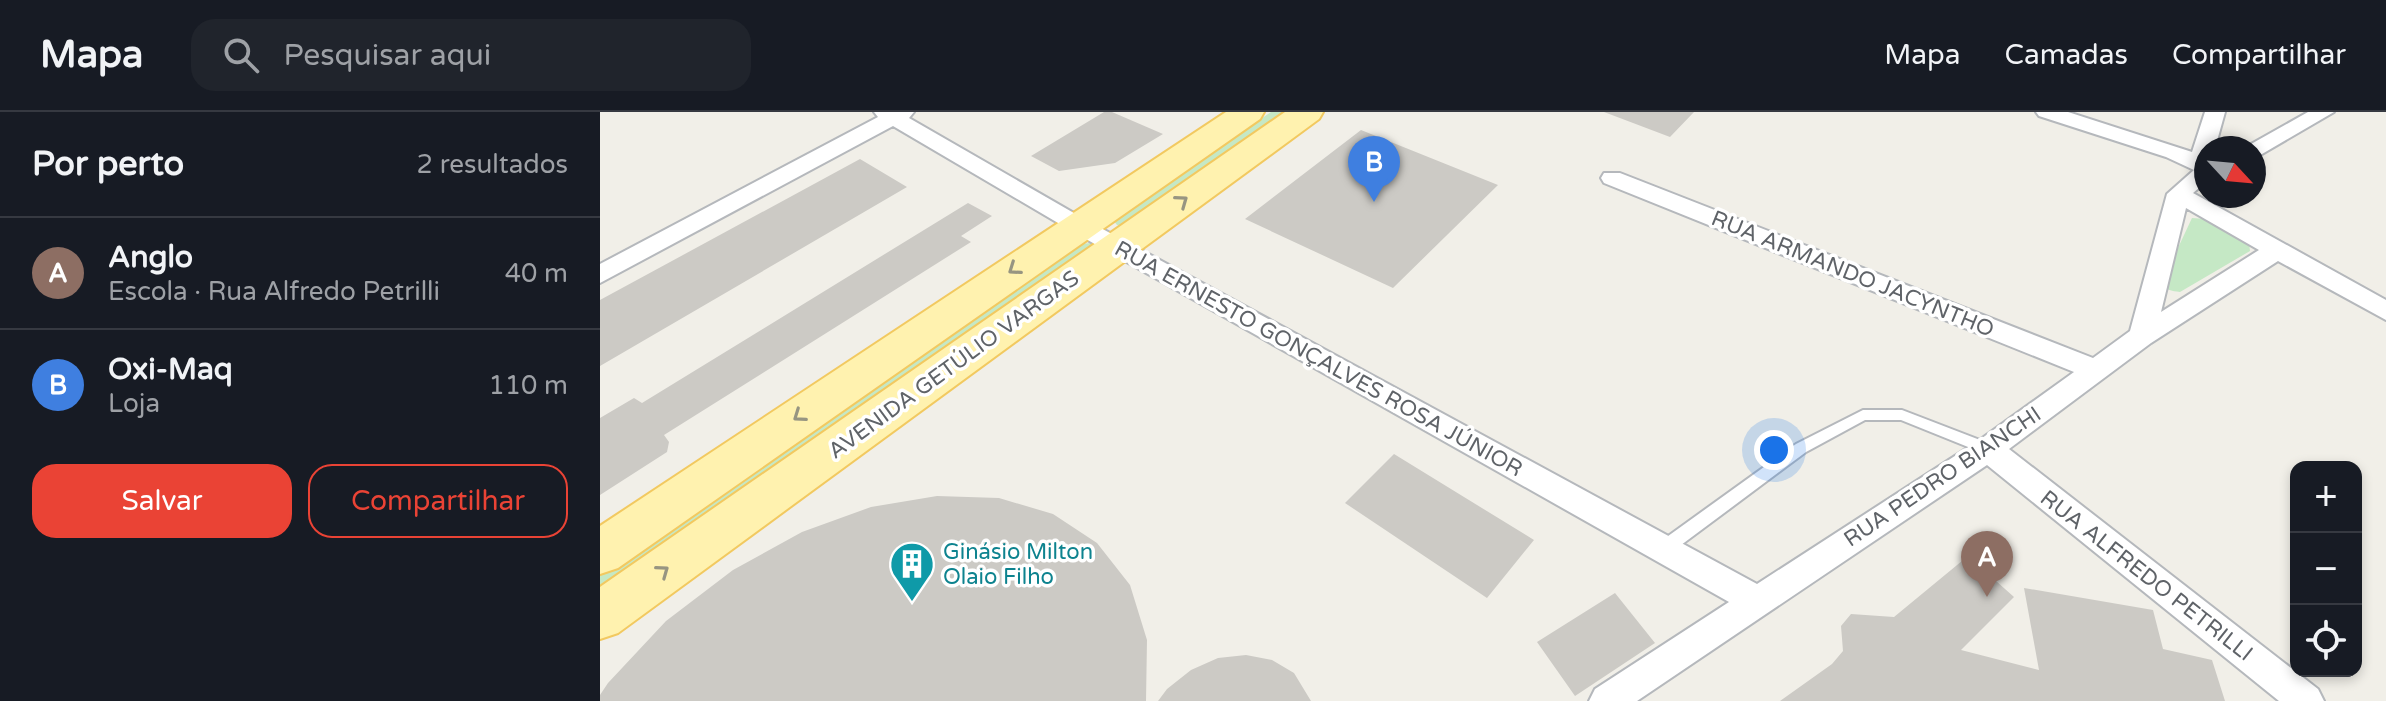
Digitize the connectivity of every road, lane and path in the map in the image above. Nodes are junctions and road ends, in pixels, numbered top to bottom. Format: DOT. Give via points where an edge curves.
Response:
graph roads {
  1 [pos="1248,112"];
  2 [pos="1307,112"];
  3 [pos="2046,112"];
  4 [pos="2215,112"];
  5 [pos="2324,112"];
  6 [pos="894,114"];
  7 [pos="2208,136"];
  8 [pos="2266,143"];
  9 [pos="2194,161"];
  10 [pos="1612,178"];
  11 [pos="2194,179"];
  12 [pos="2178,194"];
  13 [pos="1078,225"];
  14 [pos="1119,247"];
  15 [pos="2277,250"];
  16 [pos="600,275"];
  17 [pos="2386,311"];
  18 [pos="2142,336"];
  19 [pos="2094,369"];
  20 [pos="1988,449"];
  21 [pos="1663,549"];
  22 [pos="600,553"];
  23 [pos="1757,601"];
  24 [pos="600,616"];
  25 [pos="1607,701"];
  26 [pos="2306,701"];
  1 -- 13 [label="main road, AVENIDA GETÚLIO VARGAS"];
  14 -- 2 [label="main road, AVENIDA GETÚLIO VARGAS, one-way"];
  3 -- 9 [label="street"];
  4 -- 7 [label="street"];
  5 -- 8 [label="street"];
  6 -- 13 [label="street, RUA ERNESTO GONÇALVES ROSA JÚNIOR"];
  6 -- 16 [label="street"];
  10 -- 19 [label="street, RUA ARMANDO JACYNTHO"];
  11 -- 12 [label="street"];
  12 -- 15 [label="street"];
  12 -- 18 [label="street"];
  13 -- 14 [label="street, RUA ERNESTO GONÇALVES ROSA JÚNIOR"];
  13 -- 22 [label="main road, AVENIDA GETÚLIO VARGAS, one-way"];
  14 -- 21 [label="street, RUA ERNESTO GONÇALVES ROSA JÚNIOR"];
  24 -- 14 [label="main road, AVENIDA GETÚLIO VARGAS, one-way"];
  15 -- 17 [label="street"];
  15 -- 18 [label="street, RUA PEDRO BIANCHI"];
  18 -- 19 [label="street, RUA PEDRO BIANCHI"];
  19 -- 20 [label="street, RUA PEDRO BIANCHI"];
  20 -- 21 [label="lane" via="1902,415 1863,415 1801,448"];
  20 -- 23 [label="street, RUA PEDRO BIANCHI"];
  20 -- 26 [label="street, RUA ALFREDO PETRILLI"];
  21 -- 23 [label="street, RUA ERNESTO GONÇALVES ROSA JÚNIOR"];
  23 -- 25 [label="street, RUA PEDRO BIANCHI"];
}
